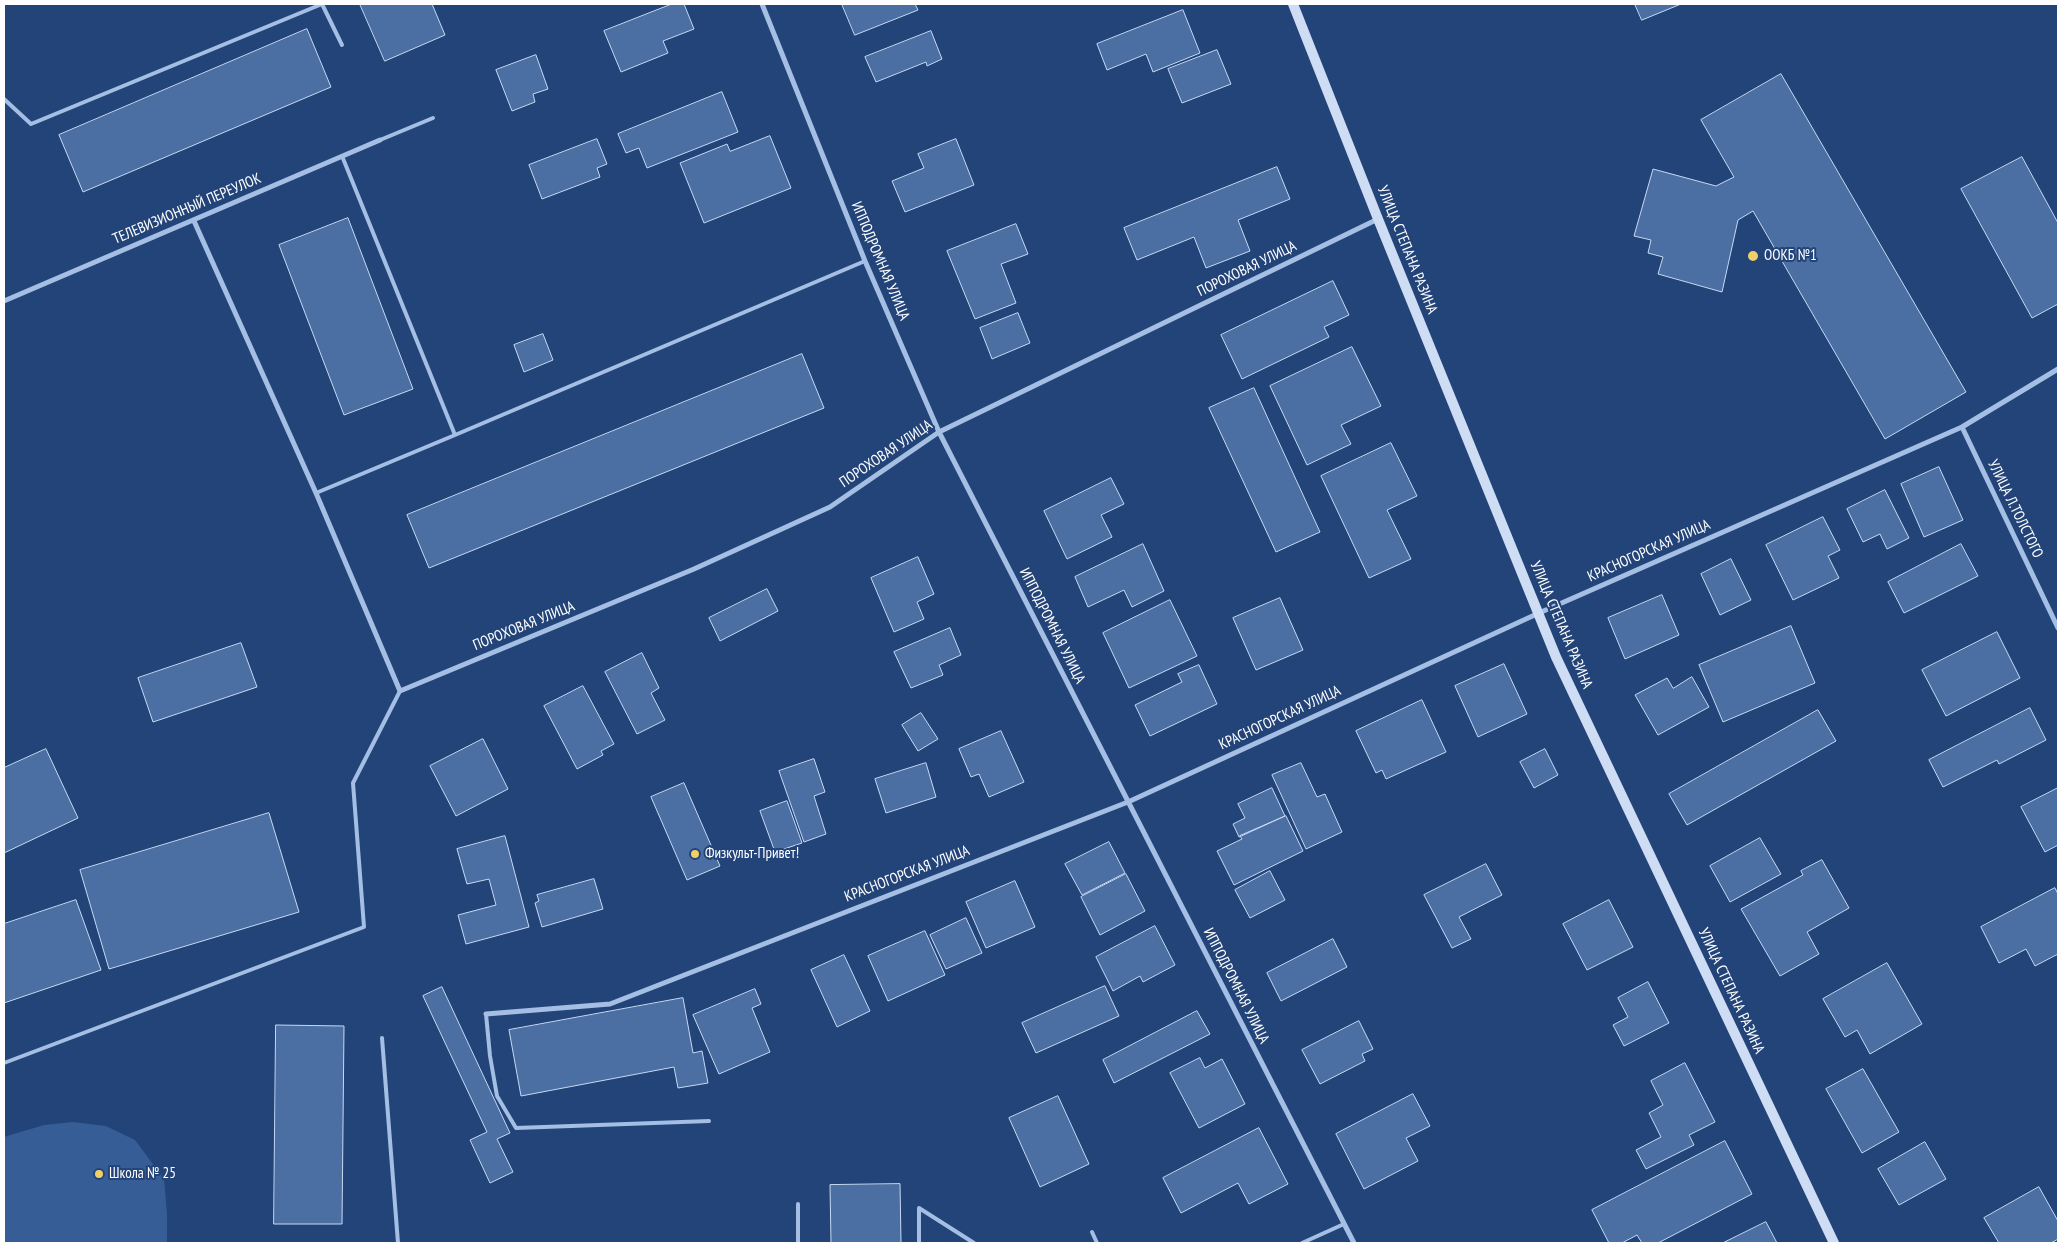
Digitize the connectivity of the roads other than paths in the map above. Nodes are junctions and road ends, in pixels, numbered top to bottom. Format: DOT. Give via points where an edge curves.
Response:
graph roads {
  1 [pos="322,4"];
  2 [pos="762,4"];
  3 [pos="1293,4"];
  4 [pos="342,45"];
  5 [pos="4,98"];
  6 [pos="433,118"];
  7 [pos="380,140"];
  8 [pos="342,156"];
  9 [pos="1378,219"];
  10 [pos="194,221"];
  11 [pos="865,261"];
  12 [pos="4,301"];
  13 [pos="2058,370"];
  14 [pos="1962,427"];
  15 [pos="939,432"];
  16 [pos="456,435"];
  17 [pos="316,492"];
  18 [pos="1539,613"];
  19 [pos="2058,628"];
  20 [pos="400,691"];
  21 [pos="1128,802"];
  22 [pos="486,1014"];
  23 [pos="382,1038"];
  24 [pos="4,1062"];
  25 [pos="709,1121"];
  26 [pos="798,1204"];
  27 [pos="1344,1224"];
  28 [pos="1092,1232"];
  29 [pos="398,1243"];
  30 [pos="798,1243"];
  31 [pos="919,1243"];
  32 [pos="974,1243"];
  33 [pos="1097,1243"];
  34 [pos="1302,1243"];
  35 [pos="1354,1243"];
  36 [pos="1834,1243"];
  1 -- 4 [label="lane"];
  1 -- 5 [label="lane" via="31,124"];
  2 -- 11 [label="street, ИППОДРОМНАЯ УЛИЦА"];
  3 -- 9 [label="main road, УЛИЦА СТЕПАНА РАЗИНА"];
  6 -- 7 [label="lane"];
  7 -- 8 [label="street, ТЕЛЕВИЗИОННЫЙ ПЕРЕУЛОК"];
  8 -- 10 [label="street, ТЕЛЕВИЗИОННЫЙ ПЕРЕУЛОК"];
  8 -- 16 [label="lane"];
  9 -- 15 [label="street, ПОРОХОВАЯ УЛИЦА"];
  9 -- 18 [label="main road, УЛИЦА СТЕПАНА РАЗИНА"];
  10 -- 12 [label="street, ТЕЛЕВИЗИОННЫЙ ПЕРЕУЛОК"];
  10 -- 17 [label="street"];
  11 -- 15 [label="street, ИППОДРОМНАЯ УЛИЦА"];
  11 -- 16 [label="lane"];
  13 -- 14 [label="street, КРАСНОГОРСКАЯ УЛИЦА"];
  14 -- 18 [label="street, КРАСНОГОРСКАЯ УЛИЦА"];
  14 -- 19 [label="street, УЛИЦА Л.ТОЛСТОГО"];
  15 -- 20 [label="street, ПОРОХОВАЯ УЛИЦА" via="830,507 694,569"];
  15 -- 21 [label="street, ИППОДРОМНАЯ УЛИЦА"];
  16 -- 17 [label="lane"];
  17 -- 20 [label="street"];
  18 -- 21 [label="street, КРАСНОГОРСКАЯ УЛИЦА"];
  18 -- 36 [label="main road, УЛИЦА СТЕПАНА РАЗИНА" via="1556,657"];
  20 -- 24 [label="lane" via="353,783 364,927"];
  21 -- 22 [label="street, КРАСНОГОРСКАЯ УЛИЦА" via="610,1004"];
  21 -- 27 [label="street, ИППОДРОМНАЯ УЛИЦА"];
  22 -- 25 [label="lane" via="497,1096 516,1128"];
  23 -- 29 [label="lane"];
  26 -- 30 [label="lane"];
  27 -- 34 [label="lane"];
  27 -- 35 [label="street, ИППОДРОМНАЯ УЛИЦА"];
  28 -- 33 [label="lane"];
  31 -- 32 [label="lane" via="919,1208"];
}
